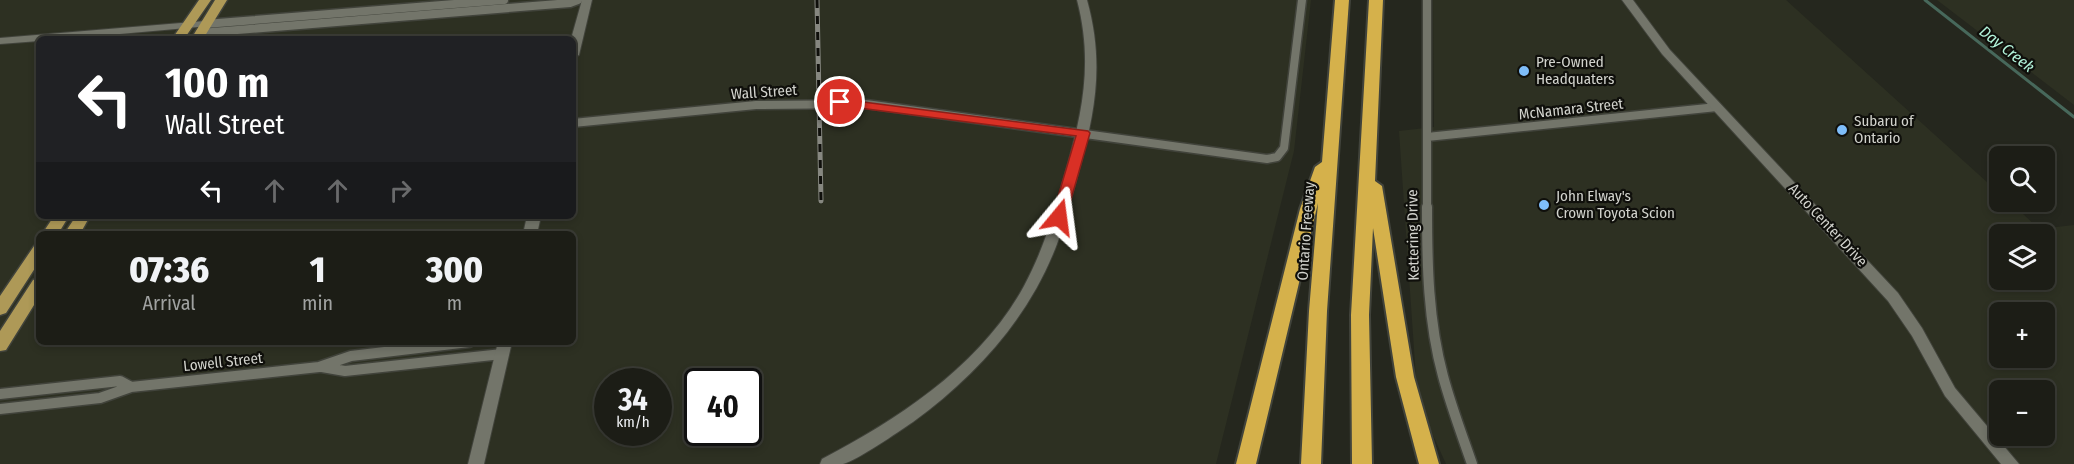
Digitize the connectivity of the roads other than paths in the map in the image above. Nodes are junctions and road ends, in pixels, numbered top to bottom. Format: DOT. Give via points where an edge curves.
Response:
graph roads {
  1 [pos="205,0"];
  2 [pos="221,0"];
  3 [pos="504,0"];
  4 [pos="578,0"];
  5 [pos="587,0"];
  6 [pos="1082,0"];
  7 [pos="1302,0"];
  8 [pos="1342,0"];
  9 [pos="1376,0"];
  10 [pos="1427,0"];
  11 [pos="1627,0"];
  12 [pos="200,32"];
  13 [pos="182,33"];
  14 [pos="114,36"];
  15 [pos="155,36"];
  16 [pos="36,39"];
  17 [pos="0,41"];
  18 [pos="576,43"];
  19 [pos="36,46"];
  20 [pos="0,49"];
  21 [pos="1717,107"];
  22 [pos="576,123"];
  23 [pos="1084,133"];
  24 [pos="1427,137"];
  25 [pos="1330,146"];
  26 [pos="1369,152"];
  27 [pos="36,255"];
  28 [pos="36,290"];
  29 [pos="0,309"];
  30 [pos="0,345"];
  31 [pos="444,345"];
  32 [pos="504,348"];
  33 [pos="319,367"];
  34 [pos="131,387"];
  35 [pos="0,394"];
  36 [pos="0,410"];
  37 [pos="476,464"];
  38 [pos="828,464"];
  39 [pos="1246,464"];
  40 [pos="1311,464"];
  41 [pos="1362,464"];
  42 [pos="1428,464"];
  43 [pos="1472,464"];
  44 [pos="2011,464"];
  1 -- 13 [label="main road"];
  2 -- 12 [label="main road"];
  3 -- 12 [label="street"];
  4 -- 12 [label="street"];
  5 -- 18 [label="street"];
  6 -- 23 [label="street" via="1093,50 1093,85"];
  7 -- 23 [label="street, Wall Street" via="1284,148 1277,157 1257,158"];
  8 -- 25 [label="highway, Ontario Freeway"];
  9 -- 26 [label="highway"];
  10 -- 24 [label="street, Kettering Drive"];
  11 -- 21 [label="street, Auto Center Drive" via="1666,52"];
  12 -- 13 [label="street"];
  13 -- 14 [label="street"];
  13 -- 15 [label="street"];
  16 -- 17 [label="street"];
  19 -- 20 [label="street"];
  21 -- 24 [label="street, McNamara Street"];
  21 -- 44 [label="street, Auto Center Drive" via="1893,297 1950,392"];
  22 -- 23 [label="street, Wall Street" via="840,102"];
  23 -- 38 [label="street" via="1047,254 1026,296 1005,326 943,390 878,437"];
  24 -- 43 [label="street, Kettering Drive" via="1427,270 1432,321 1443,376"];
  25 -- 39 [label="highway" via="1308,209"];
  25 -- 40 [label="highway, Ontario Freeway"];
  26 -- 41 [label="highway" via="1360,315"];
  26 -- 42 [label="highway" via="1405,377"];
  27 -- 29 [label="main road"];
  28 -- 30 [label="main road"];
  31 -- 33 [label="street, Lowell Street" via="351,356"];
  32 -- 33 [label="street, Lowell Street" via="345,371"];
  32 -- 37 [label="street"];
  33 -- 34 [label="street, Lowell Street"];
  34 -- 35 [label="street, Lowell Street" via="120,381"];
  34 -- 36 [label="street, Lowell Street" via="100,398"];
}
